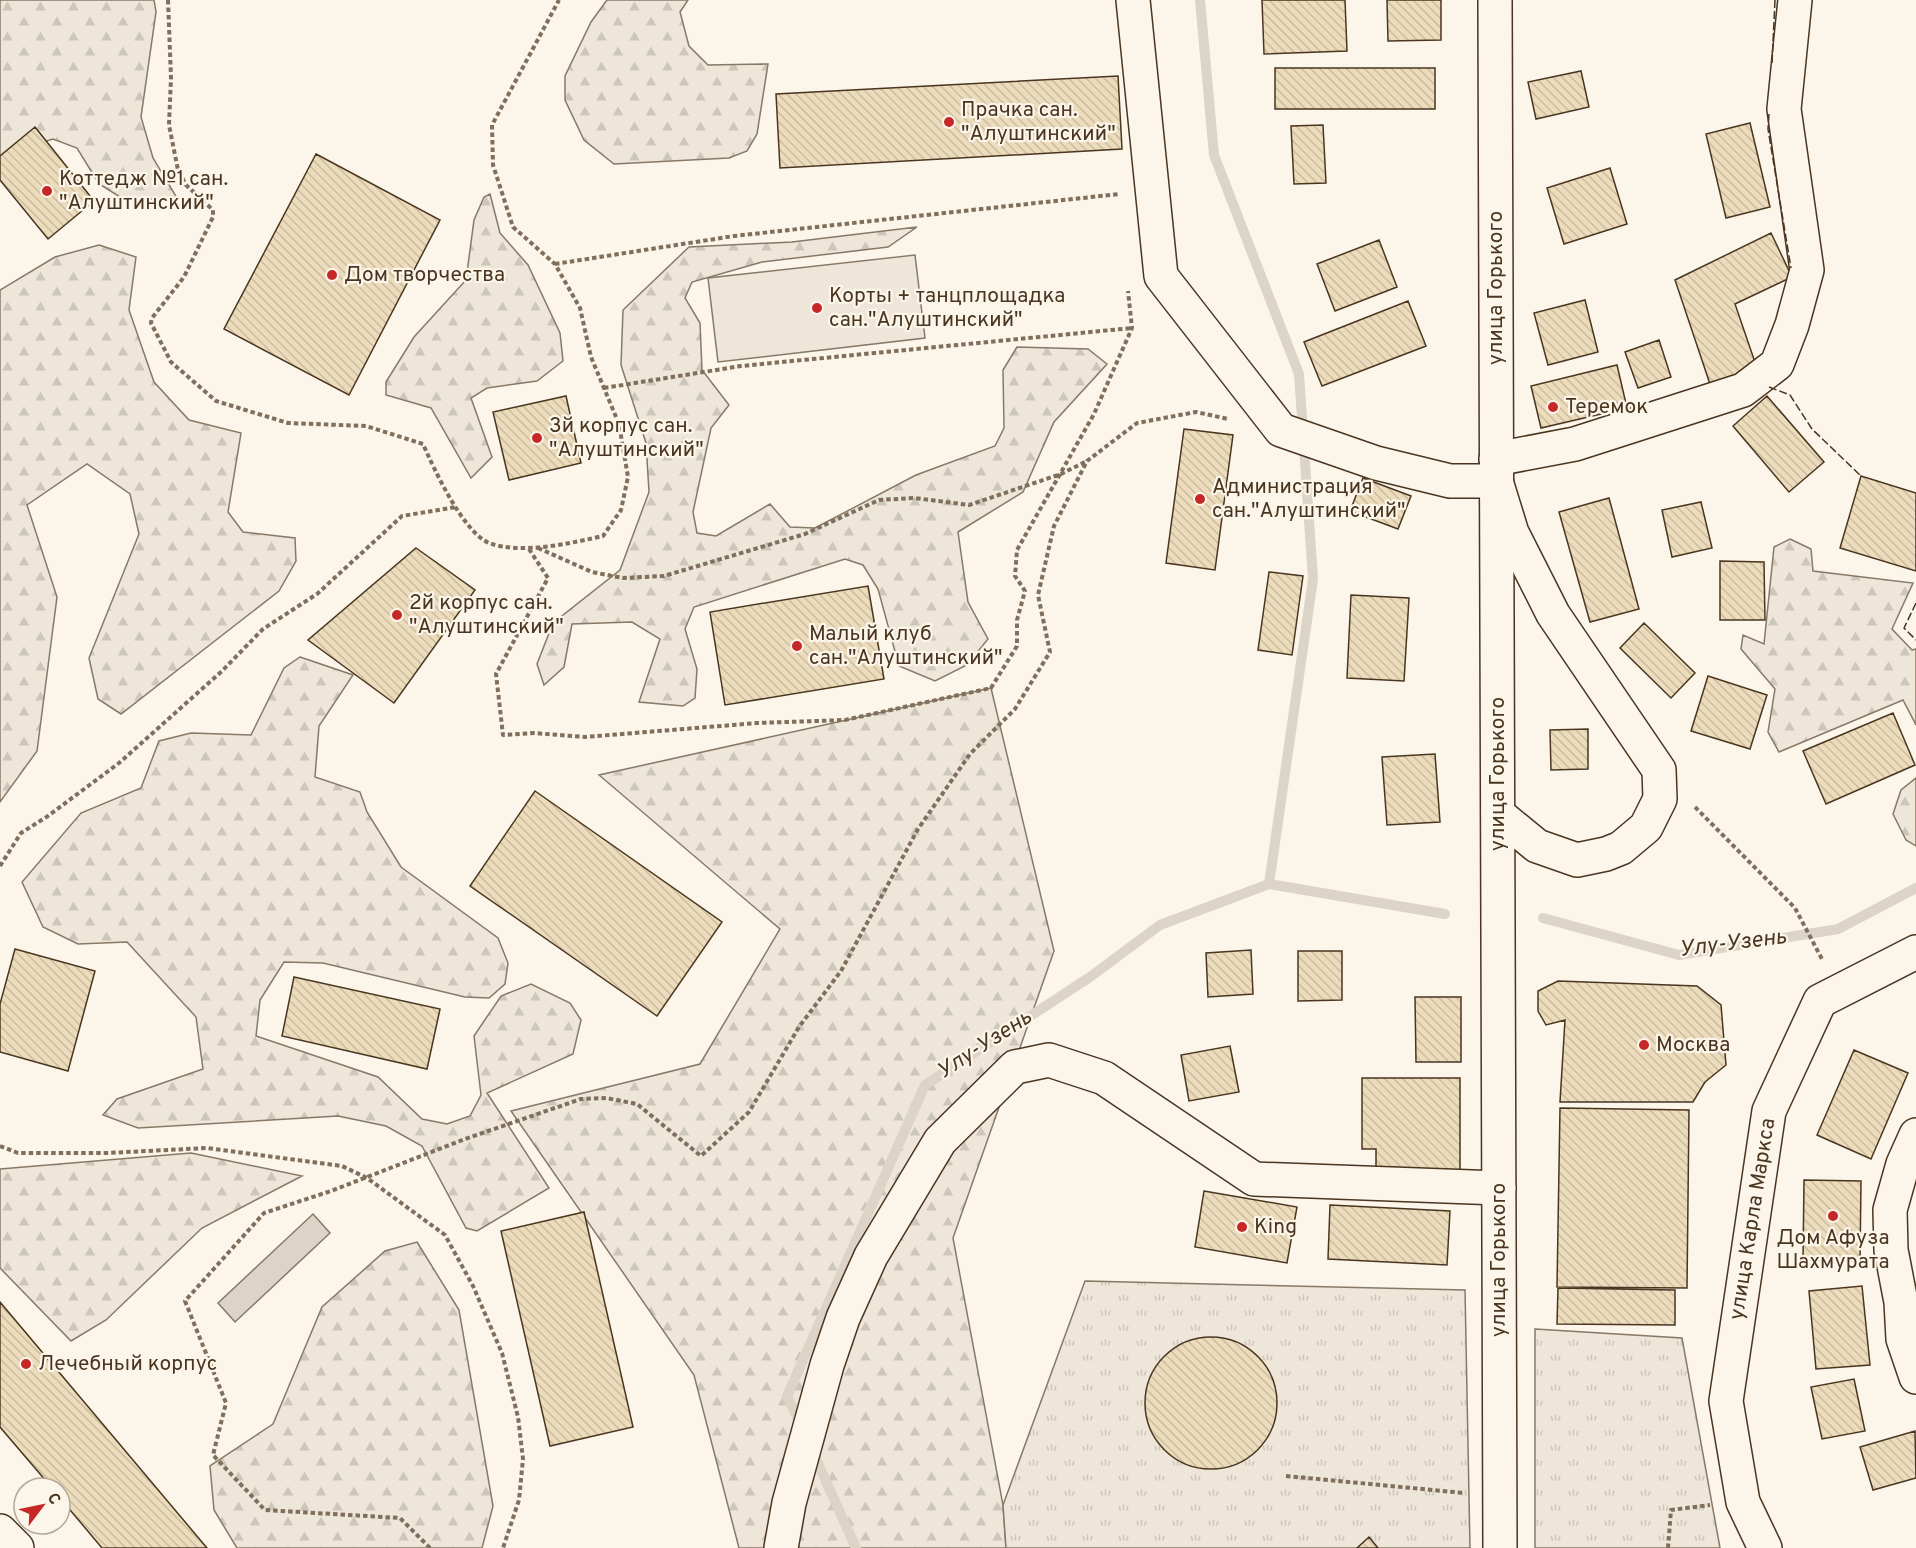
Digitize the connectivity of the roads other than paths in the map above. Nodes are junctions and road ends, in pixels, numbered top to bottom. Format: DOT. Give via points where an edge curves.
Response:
graph roads {
  1 [pos="1133,0"];
  2 [pos="1495,0"];
  3 [pos="1795,0"];
  4 [pos="1496,470"];
  5 [pos="1498,814"];
  6 [pos="1916,952"];
  7 [pos="1916,1135"];
  8 [pos="1499,1188"];
  9 [pos="1916,1377"];
  10 [pos="0,1531"];
  11 [pos="17,1548"];
  12 [pos="781,1548"];
  13 [pos="1500,1548"];
  14 [pos="1765,1548"];
  1 -- 4 [label="street" via="1161,276 1281,430 1376,464 1450,481"];
  2 -- 4 [label="street, улица Горького"];
  3 -- 4 [label="street" via="1784,109 1807,270 1777,364 1743,390"];
  4 -- 5 [label="street, улица Горького"];
  4 -- 5 [label="street" via="1512,533 1552,614 1659,770 1660,799 1646,828 1621,848 1576,860 1537,846"];
  5 -- 8 [label="street, улица Горького"];
  6 -- 14 [label="street, улица Карла Маркса" via="1820,1001 1769,1111 1726,1401 1743,1502"];
  7 -- 9 [label="street" via="1890,1210 1891,1250 1903,1339"];
  8 -- 12 [label="street" via="1254,1179 1104,1078 1049,1060 1015,1067 940,1141 871,1256 827,1365 789,1503"];
  8 -- 13 [label="street, улица Горького"];
  10 -- 11 [label="street"];
}
